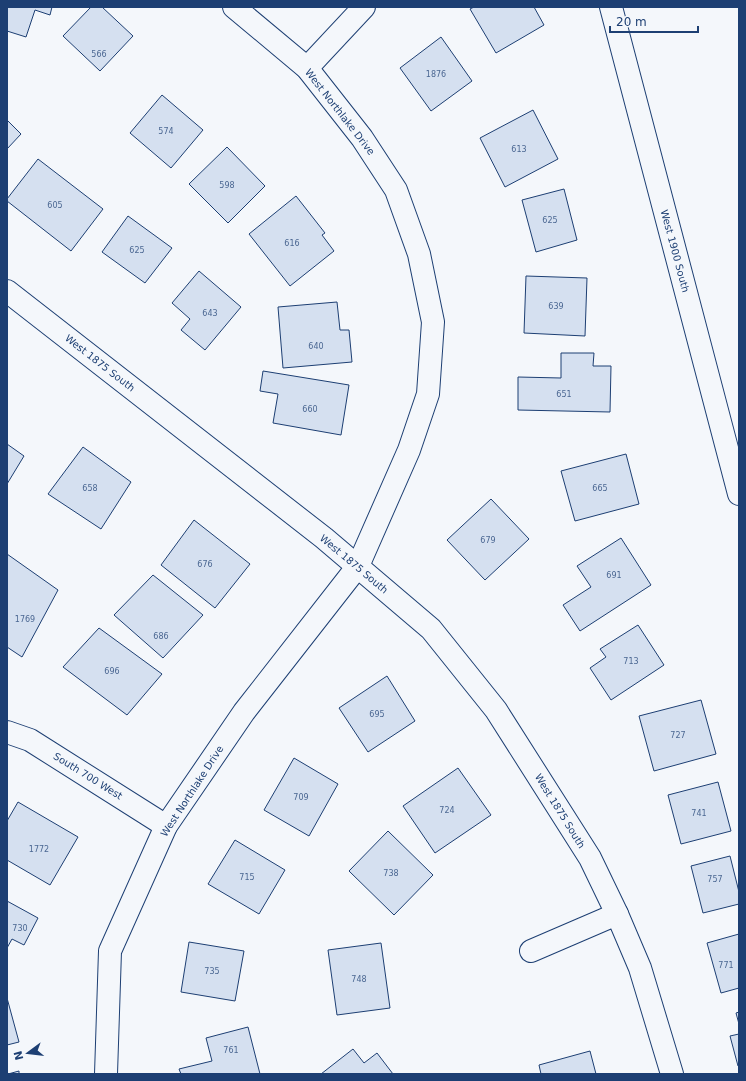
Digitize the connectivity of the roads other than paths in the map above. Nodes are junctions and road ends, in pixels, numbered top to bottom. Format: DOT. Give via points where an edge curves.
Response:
graph roads {
  1 [pos="234,7"];
  2 [pos="364,7"];
  3 [pos="611,7"];
  4 [pos="307,68"];
  5 [pos="7,291"];
  6 [pos="739,494"];
  7 [pos="358,566"];
  8 [pos="7,732"];
  9 [pos="166,826"];
  10 [pos="617,914"];
  11 [pos="531,951"];
  12 [pos="106,1074"];
  13 [pos="672,1074"];
  1 -- 4 [label="street, West Northlake Drive"];
  2 -- 4 [label="street"];
  3 -- 6 [label="street, West 1900 South"];
  4 -- 7 [label="street, West Northlake Drive" via="362,138 396,190 419,254 433,322 428,394 409,450"];
  5 -- 7 [label="street, West 1875 South"];
  7 -- 9 [label="street, West Northlake Drive" via="244,712"];
  7 -- 10 [label="street, West 1875 South" via="431,629 496,710 590,858"];
  8 -- 9 [label="street, South 700 West" via="30,740"];
  9 -- 12 [label="street, West Northlake Drive" via="110,951"];
  10 -- 11 [label="street"];
  10 -- 13 [label="street, West 1875 South" via="640,968"];
}
